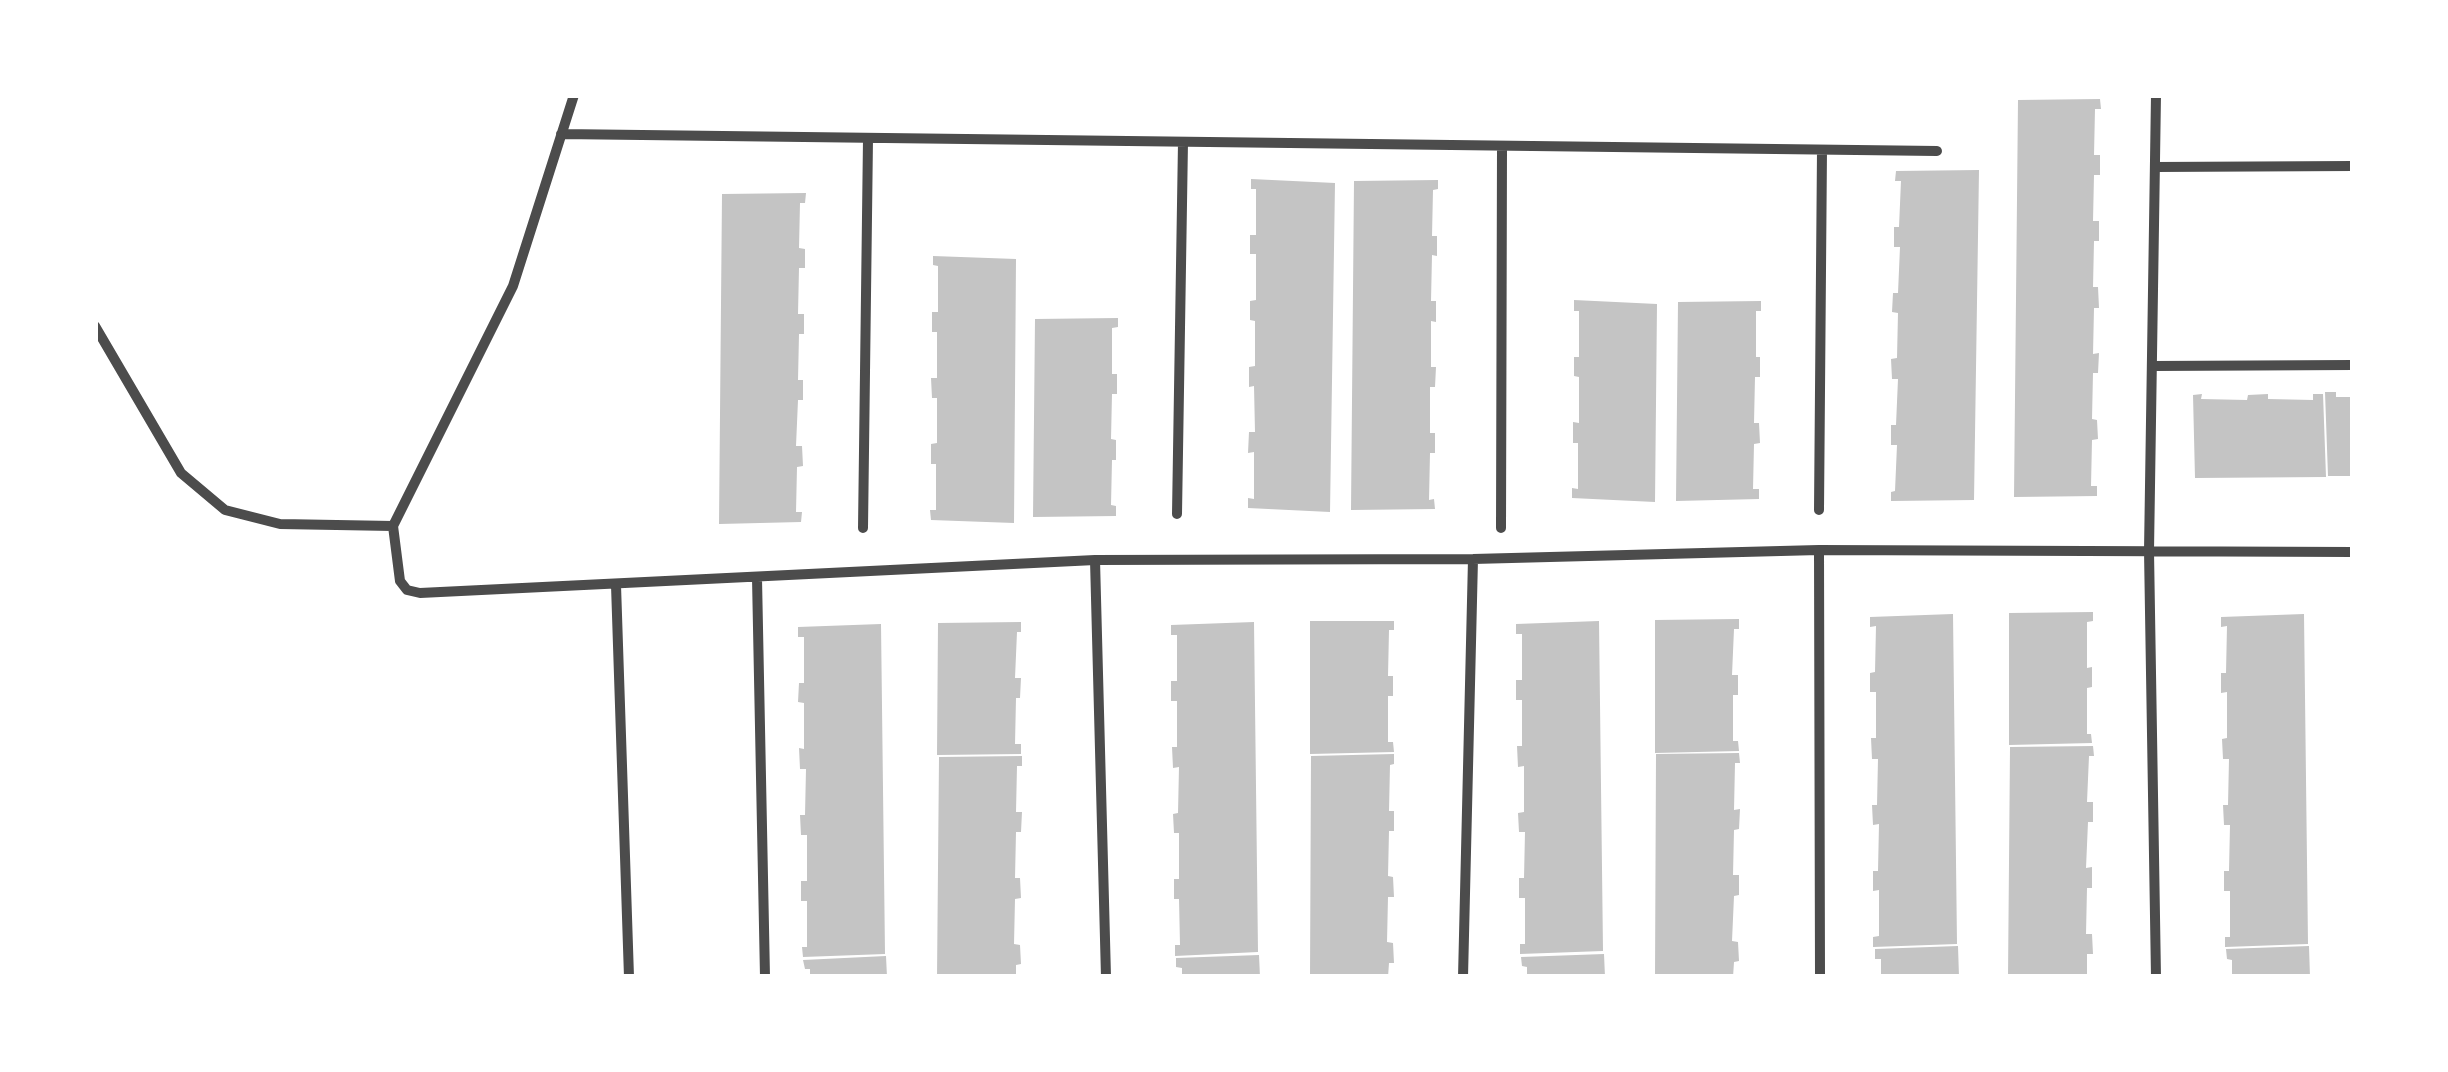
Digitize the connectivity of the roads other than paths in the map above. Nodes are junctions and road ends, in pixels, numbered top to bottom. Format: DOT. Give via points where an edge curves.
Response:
graph roads {
  1 [pos="574,95"];
  2 [pos="2156,95"];
  3 [pos="561,134"];
  4 [pos="868,138"];
  5 [pos="1183,142"];
  6 [pos="1502,146"];
  7 [pos="1822,150"];
  8 [pos="1937,151"];
  9 [pos="2353,166"];
  10 [pos="2155,167"];
  11 [pos="95,326"];
  12 [pos="2353,364"];
  13 [pos="2154,366"];
  14 [pos="1820,510"];
  15 [pos="1177,514"];
  16 [pos="393,526"];
  17 [pos="863,528"];
  18 [pos="1501,528"];
  19 [pos="1819,550"];
  20 [pos="2148,552"];
  21 [pos="2353,552"];
  22 [pos="1473,559"];
  23 [pos="1096,560"];
  24 [pos="757,578"];
  25 [pos="616,585"];
  26 [pos="629,977"];
  27 [pos="765,977"];
  28 [pos="1106,977"];
  29 [pos="1463,977"];
  30 [pos="1820,977"];
  31 [pos="2156,977"];
  1 -- 3 [label="street"];
  2 -- 10 [label="street"];
  3 -- 4 [label="street"];
  3 -- 16 [label="street" via="513,286"];
  4 -- 5 [label="street"];
  4 -- 17 [label="street"];
  5 -- 6 [label="street"];
  5 -- 15 [label="street"];
  6 -- 7 [label="street"];
  6 -- 18 [label="street"];
  7 -- 8 [label="street"];
  7 -- 14 [label="street"];
  9 -- 10 [label="street"];
  10 -- 13 [label="street"];
  11 -- 16 [label="street" via="181,473 226,510 280,524"];
  12 -- 13 [label="street"];
  13 -- 20 [label="street"];
  16 -- 25 [label="street" via="400,581 420,594"];
  19 -- 20 [label="street"];
  19 -- 22 [label="street"];
  19 -- 30 [label="street"];
  20 -- 21 [label="street"];
  20 -- 31 [label="street"];
  22 -- 23 [label="street"];
  22 -- 29 [label="street"];
  23 -- 24 [label="street"];
  23 -- 28 [label="street"];
  24 -- 25 [label="street"];
  24 -- 27 [label="street"];
  25 -- 26 [label="street"];
}
